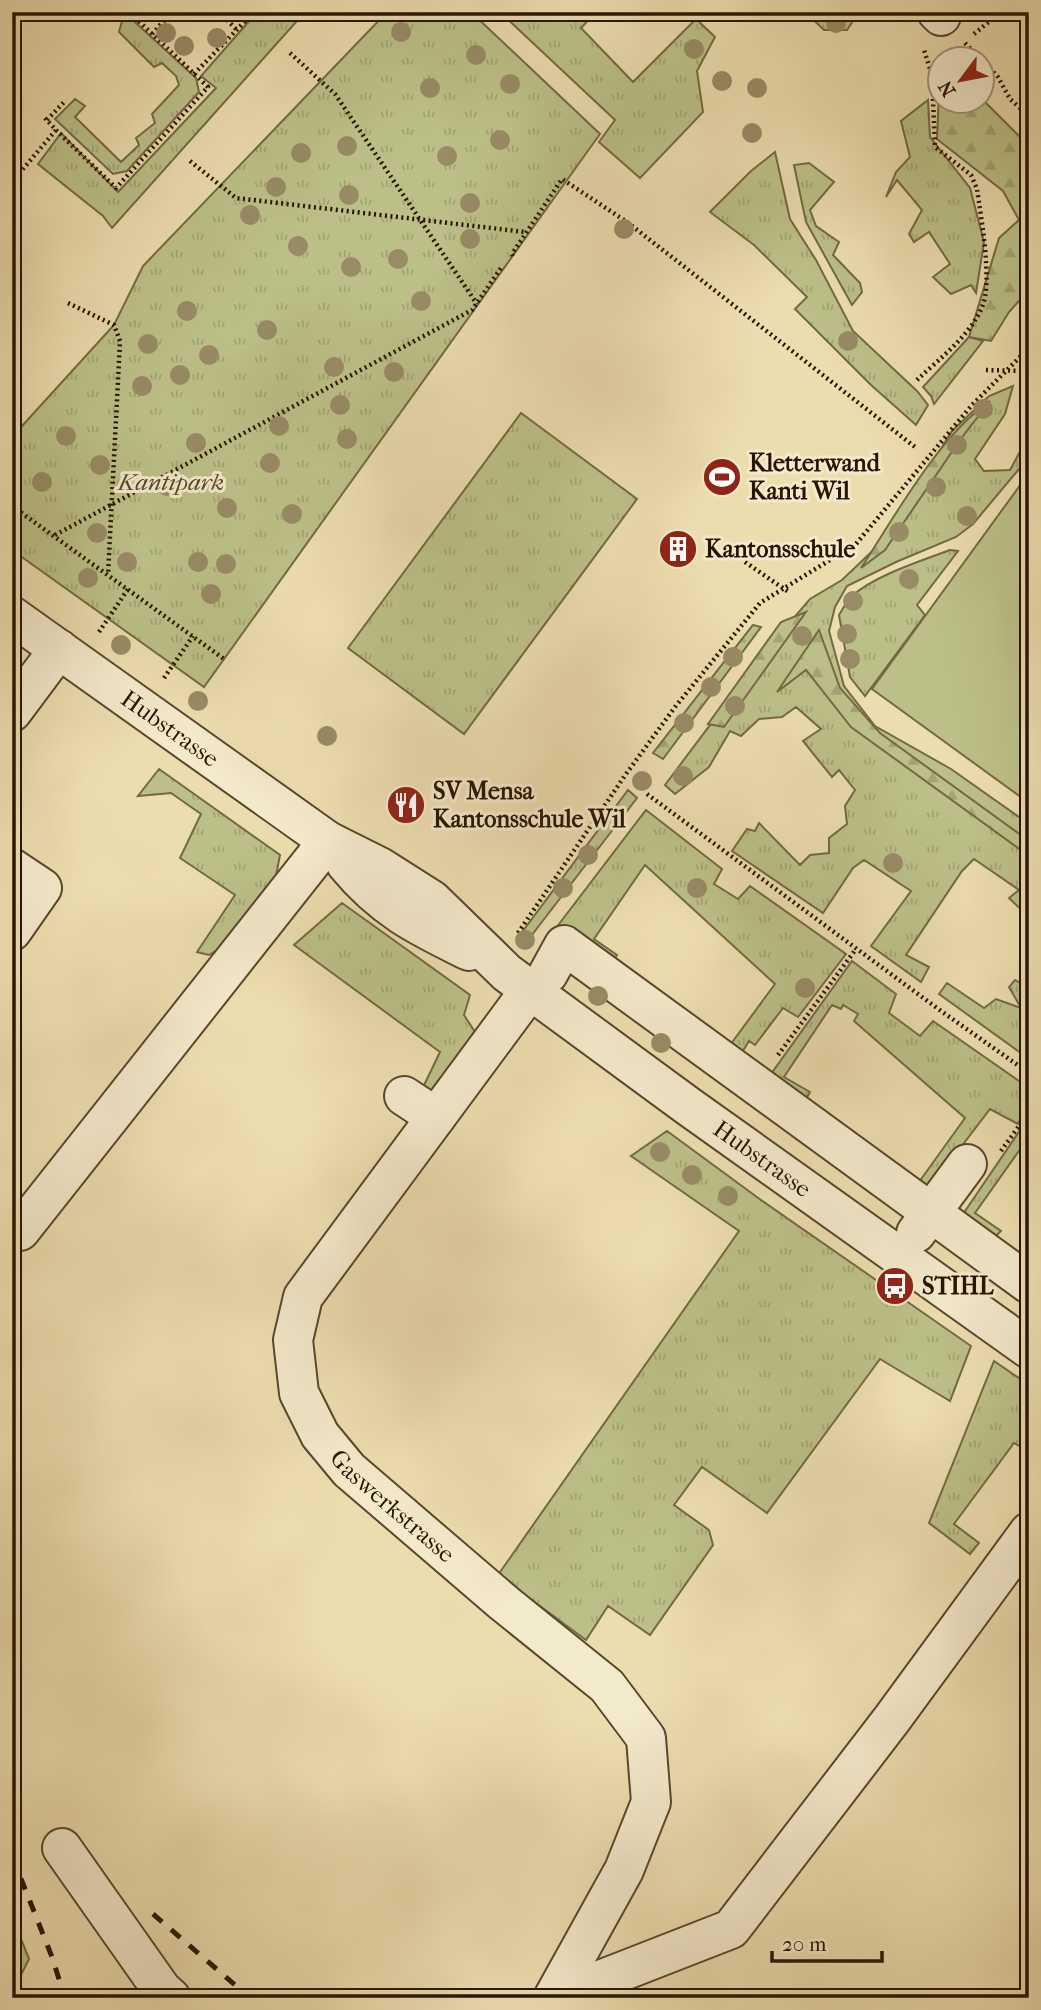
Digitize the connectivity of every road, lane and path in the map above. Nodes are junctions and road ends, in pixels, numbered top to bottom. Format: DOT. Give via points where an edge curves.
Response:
graph roads {
  1 [pos="129,12"];
  2 [pos="172,12"];
  3 [pos="219,12"];
  4 [pos="254,12"];
  5 [pos="1001,12"];
  6 [pos="939,28"];
  7 [pos="237,30"];
  8 [pos="152,34"];
  9 [pos="290,53"];
  10 [pos="194,74"];
  11 [pos="996,75"];
  12 [pos="66,100"];
  13 [pos="1029,116"];
  14 [pos="56,130"];
  15 [pos="190,161"];
  16 [pos="12,182"];
  17 [pos="420,219"];
  18 [pos="525,232"];
  19 [pos="513,256"];
  20 [pos="503,270"];
  21 [pos="68,303"];
  22 [pos="477,304"];
  23 [pos="1029,348"];
  24 [pos="986,370"];
  25 [pos="1007,371"];
  26 [pos="1029,371"];
  27 [pos="917,380"];
  28 [pos="915,447"];
  29 [pos="112,504"];
  30 [pos="12,506"];
  31 [pos="55,535"];
  32 [pos="745,562"];
  33 [pos="108,575"];
  34 [pos="783,588"];
  35 [pos="128,589"];
  36 [pos="790,593"];
  37 [pos="12,616"];
  38 [pos="98,634"];
  39 [pos="193,636"];
  40 [pos="59,649"];
  41 [pos="224,660"];
  42 [pos="163,680"];
  43 [pos="12,712"];
  44 [pos="647,794"];
  45 [pos="328,841"];
  46 [pos="12,868"];
  47 [pos="12,931"];
  48 [pos="856,948"];
  49 [pos="504,953"];
  50 [pos="539,982"];
  51 [pos="1029,1073"];
  52 [pos="756,1085"];
  53 [pos="404,1096"];
  54 [pos="436,1117"];
  55 [pos="967,1164"];
  56 [pos="922,1225"];
  57 [pos="20,1231"];
  58 [pos="1029,1284"];
  59 [pos="1029,1349"];
  60 [pos="1022,1550"];
  61 [pos="62,1848"];
  62 [pos="171,1998"];
  63 [pos="554,1998"];
  1 -- 8 [label="path"];
  2 -- 8 [label="path"];
  3 -- 7 [label="path"];
  4 -- 7 [label="path"];
  5 -- 6 [label="path" via="982,29"];
  6 -- 27 [label="path" via="925,51 932,75 935,147 971,175 977,189 987,285 982,307 965,333"];
  7 -- 10 [label="path"];
  8 -- 10 [label="path"];
  9 -- 17 [label="path" via="335,94"];
  10 -- 14 [label="path" via="208,87 116,187"];
  11 -- 13 [label="path" via="1010,99"];
  12 -- 14 [label="path" via="45,118"];
  14 -- 16 [label="path"];
  15 -- 17 [label="path" via="236,198"];
  17 -- 18 [label="path"];
  17 -- 22 [label="path"];
  18 -- 19 [label="path"];
  18 -- 28 [label="path" via="562,178 627,222"];
  20 -- 22 [label="path"];
  21 -- 29 [label="path" via="114,326 120,341"];
  22 -- 29 [label="path"];
  23 -- 25 [label="path"];
  24 -- 25 [label="path"];
  25 -- 26 [label="path"];
  25 -- 34 [label="path" via="972,405 856,544"];
  29 -- 31 [label="path"];
  29 -- 33 [label="path"];
  30 -- 31 [label="path"];
  31 -- 33 [label="path"];
  32 -- 34 [label="path"];
  33 -- 35 [label="path"];
  34 -- 36 [label="path"];
  34 -- 49 [label="path" via="760,603 675,708"];
  35 -- 38 [label="path"];
  35 -- 39 [label="path"];
  37 -- 40 [label="street, Hubstrasse"];
  39 -- 41 [label="path"];
  39 -- 42 [label="path"];
  40 -- 43 [label="street"];
  40 -- 45 [label="street, Hubstrasse"];
  44 -- 48 [label="path"];
  45 -- 49 [label="street, Hubstrasse" via="366,888 414,925"];
  45 -- 57 [label="street"];
  46 -- 47 [label="street" via="42,888"];
  48 -- 51 [label="path"];
  48 -- 52 [label="path"];
  49 -- 50 [label="street, Hubstrasse"];
  50 -- 52 [label="street, Gaswerkstrasse" via="564,946"];
  50 -- 54 [label="street, Gaswerkstrasse"];
  50 -- 59 [label="street, Hubstrasse"];
  52 -- 56 [label="street"];
  53 -- 54 [label="street"];
  54 -- 63 [label="street, Gaswerkstrasse" via="303,1297 293,1340 299,1393 320,1435 349,1470 607,1686 646,1738 652,1802 624,1870"];
  55 -- 56 [label="street"];
  56 -- 58 [label="street"];
  60 -- 63 [label="street" via="731,1929"];
  61 -- 62 [label="street"];
}
